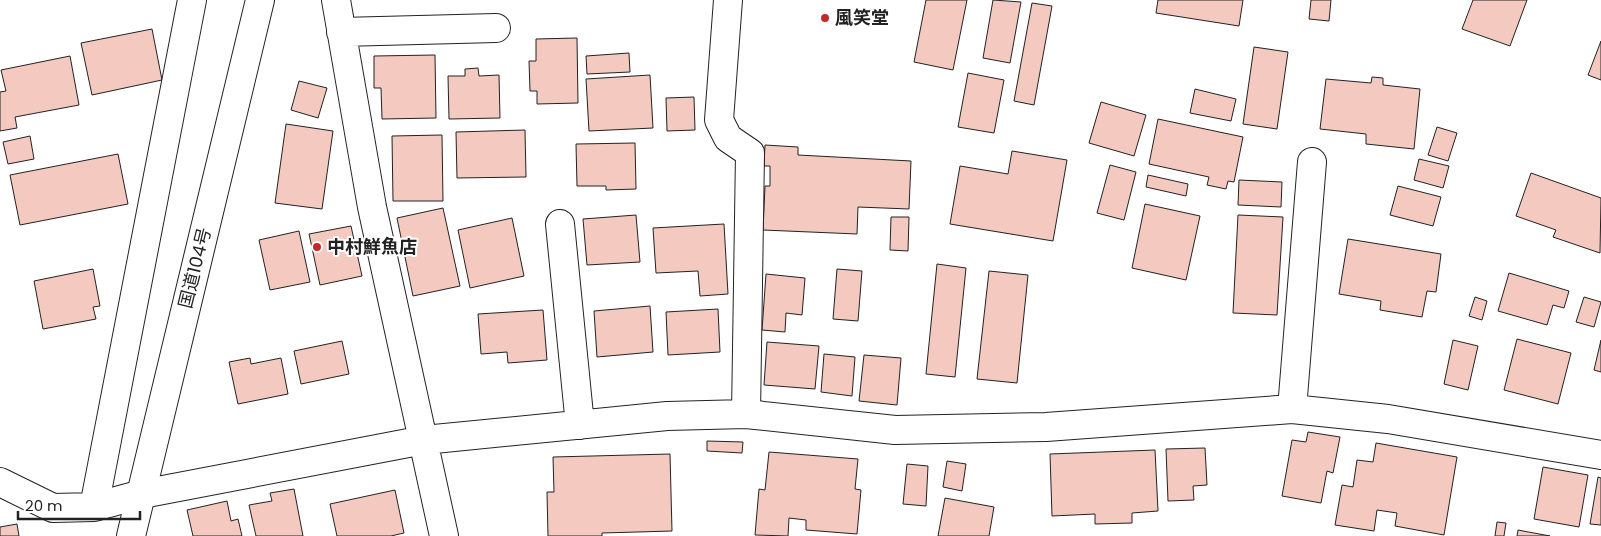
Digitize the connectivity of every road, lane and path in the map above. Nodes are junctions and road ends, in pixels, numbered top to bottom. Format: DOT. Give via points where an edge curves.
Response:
graph roads {
  1 [pos="192,0"];
  2 [pos="260,0"];
  3 [pos="336,0"];
  4 [pos="728,0"];
  5 [pos="496,28"];
  6 [pos="341,32"];
  7 [pos="1312,162"];
  8 [pos="560,224"];
  9 [pos="1292,408"];
  10 [pos="746,414"];
  11 [pos="580,425"];
  12 [pos="424,440"];
  13 [pos="1601,455"];
  14 [pos="0,482"];
  15 [pos="142,494"];
  16 [pos="94,507"];
  17 [pos="131,536"];
  18 [pos="444,536"];
  1 -- 16 [label="main road"];
  2 -- 15 [label="main road, 国道104号"];
  3 -- 6 [label="main road"];
  4 -- 10 [label="main road" via="719,120 728,138 750,153"];
  5 -- 6 [label="main road"];
  6 -- 12 [label="main road" via="372,207"];
  7 -- 9 [label="main road"];
  8 -- 11 [label="main road"];
  9 -- 10 [label="main road" via="1046,427 895,430"];
  9 -- 13 [label="main road" via="1388,419"];
  10 -- 11 [label="main road" via="667,416"];
  11 -- 12 [label="main road"];
  12 -- 15 [label="main road"];
  12 -- 18 [label="main road"];
  14 -- 16 [label="main road" via="53,508"];
  15 -- 16 [label="main road"];
  15 -- 17 [label="main road, 国道104号"];
}
